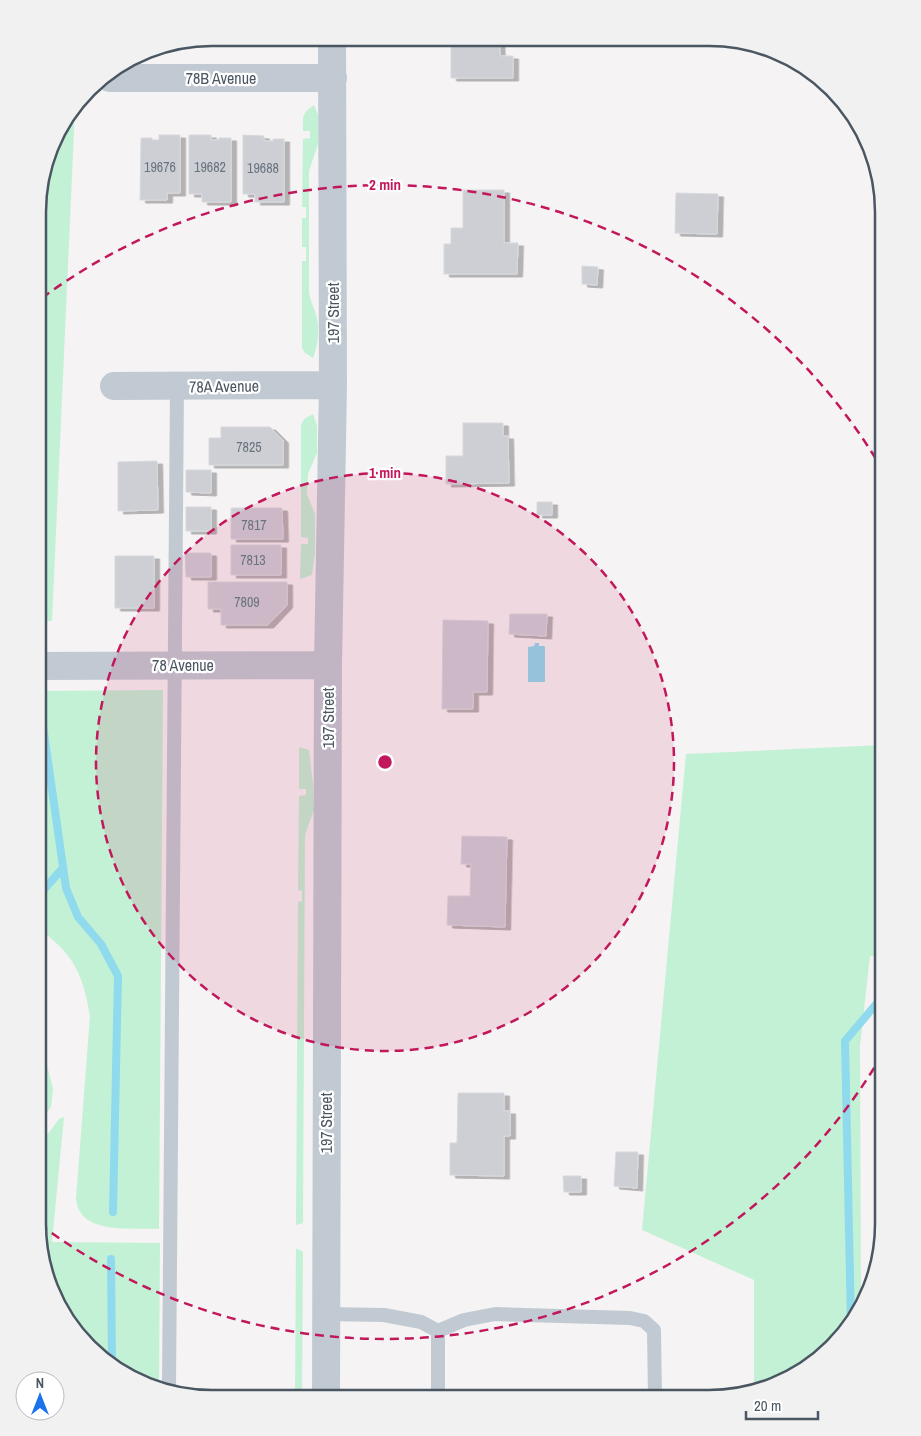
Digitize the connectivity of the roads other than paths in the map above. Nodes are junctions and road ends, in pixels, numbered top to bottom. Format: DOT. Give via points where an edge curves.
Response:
graph roads {
  1 [pos="332,46"];
  2 [pos="115,78"];
  3 [pos="333,78"];
  4 [pos="333,385"];
  5 [pos="114,386"];
  6 [pos="177,386"];
  7 [pos="174,664"];
  8 [pos="328,665"];
  9 [pos="46,666"];
  10 [pos="325,1314"];
  11 [pos="438,1331"];
  12 [pos="168,1384"];
  13 [pos="326,1390"];
  14 [pos="438,1390"];
  15 [pos="655,1390"];
  1 -- 3 [label="street, 197 Street"];
  2 -- 3 [label="street, 78B Avenue"];
  3 -- 4 [label="street, 197 Street"];
  4 -- 6 [label="street, 78A Avenue"];
  4 -- 8 [label="street, 197 Street"];
  5 -- 6 [label="street, 78A Avenue"];
  6 -- 7 [label="lane"];
  7 -- 8 [label="street, 78 Avenue"];
  7 -- 9 [label="street, 78 Avenue"];
  7 -- 12 [label="lane"];
  8 -- 10 [label="street, 197 Street"];
  10 -- 11 [label="lane" via="384,1315 421,1322"];
  10 -- 13 [label="street, 197 Street"];
  11 -- 14 [label="lane"];
  11 -- 15 [label="lane" via="464,1320 495,1314 644,1321 654,1330"];
}
